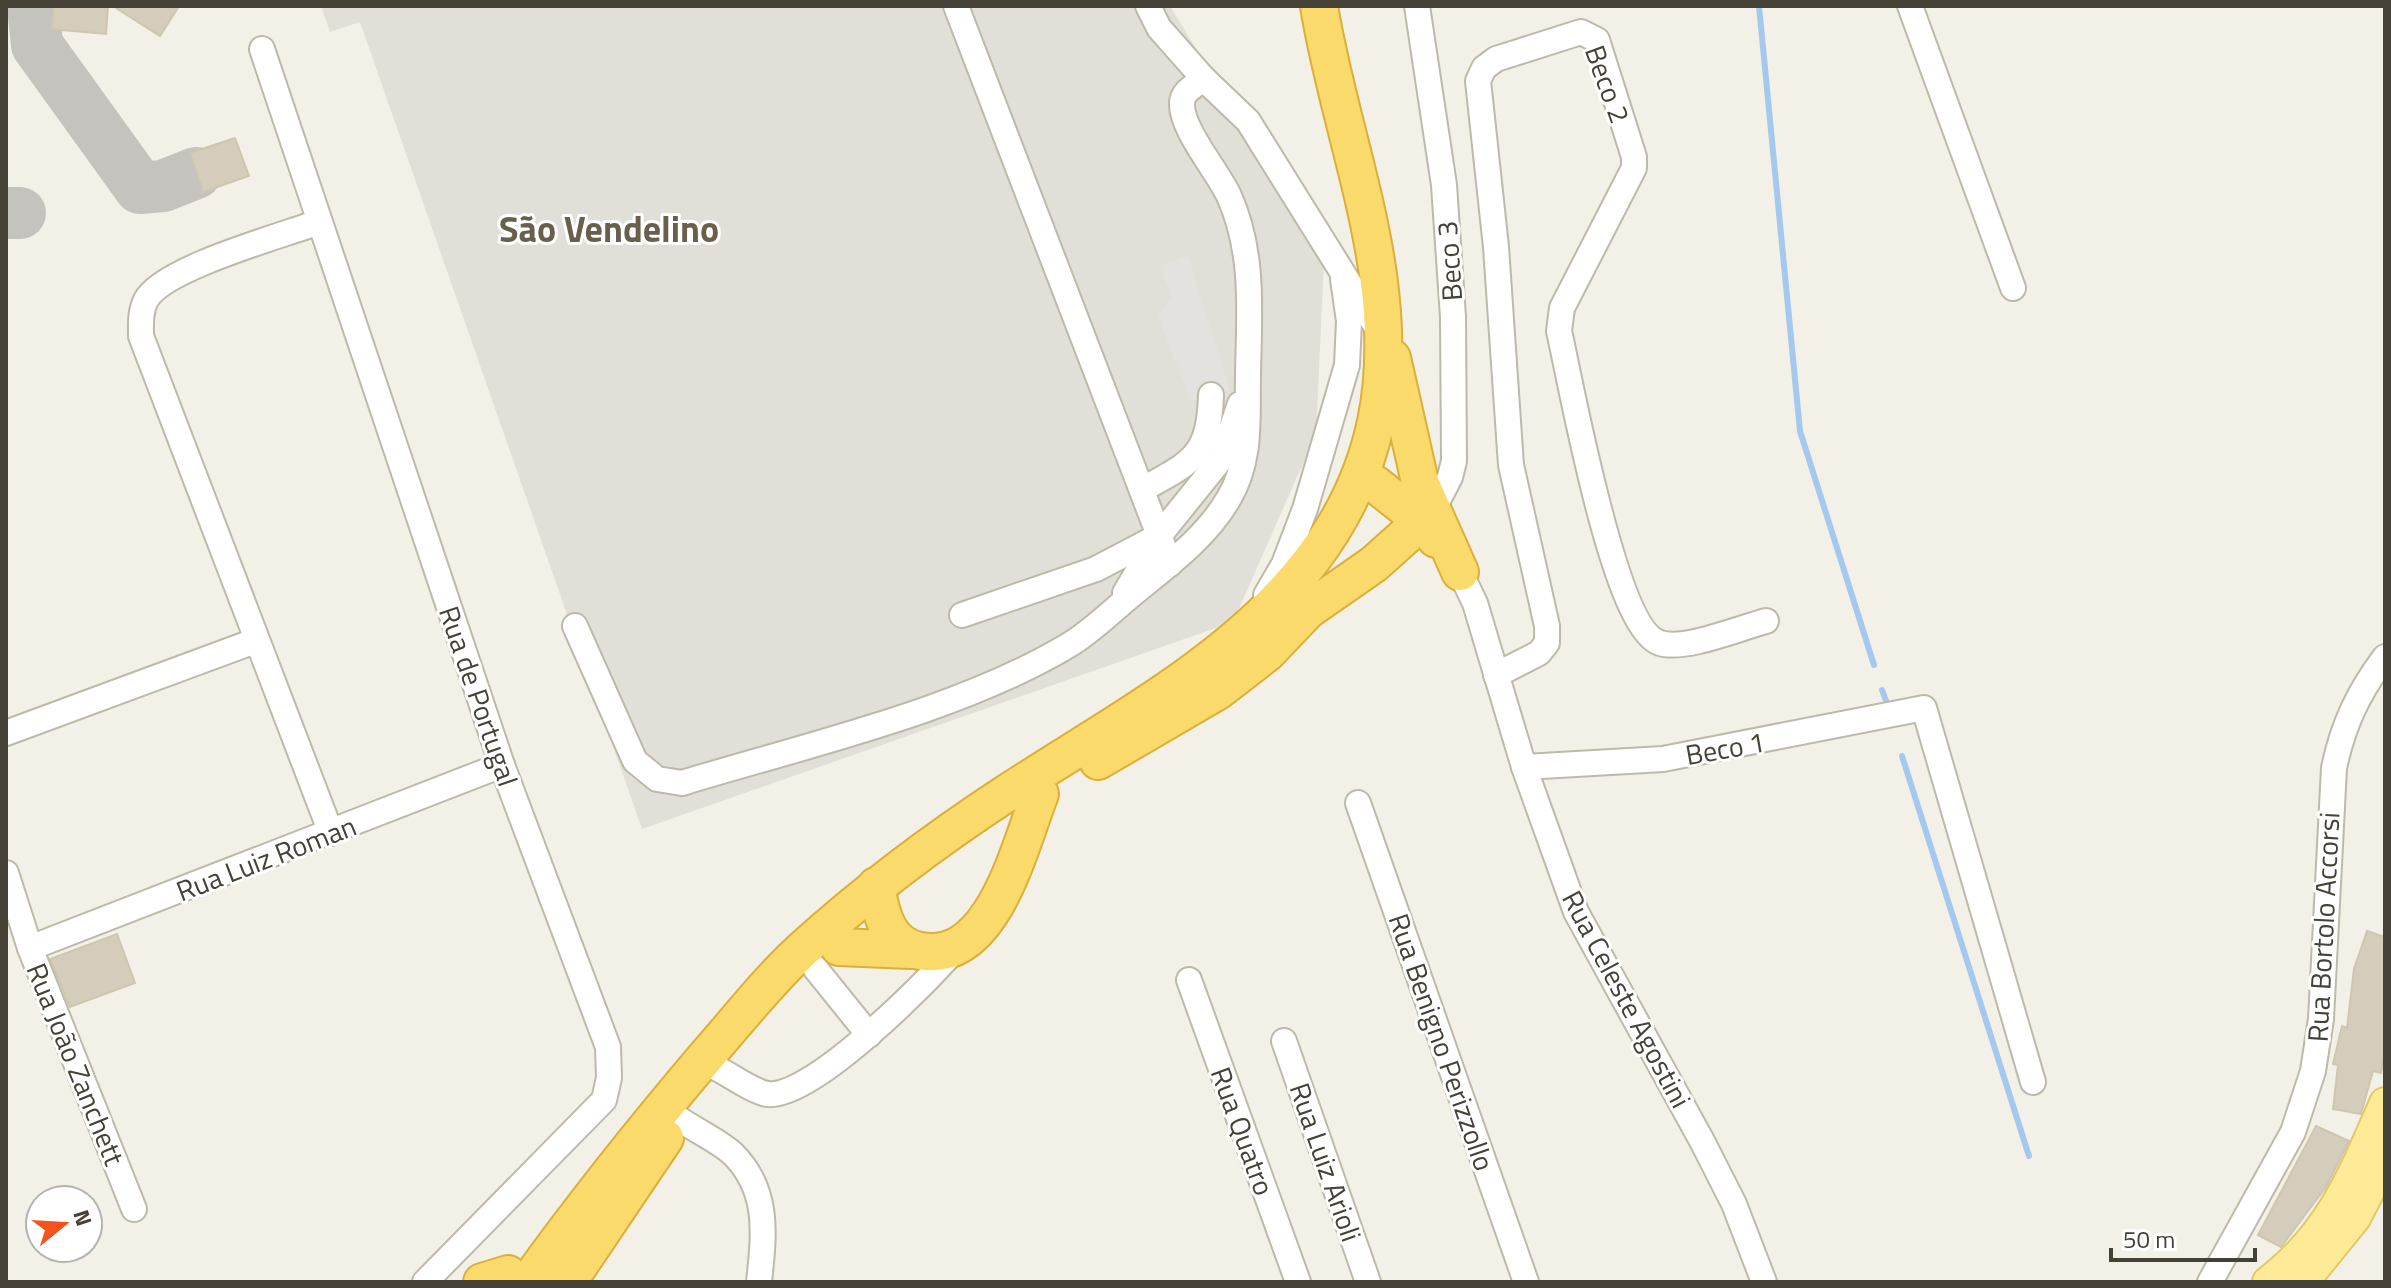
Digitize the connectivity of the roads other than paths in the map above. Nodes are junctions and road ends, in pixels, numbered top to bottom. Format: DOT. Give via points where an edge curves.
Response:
graph roads {
  1 [pos="956,6"];
  2 [pos="1148,6"];
  3 [pos="1319,6"];
  4 [pos="1339,6"];
  5 [pos="1417,6"];
  6 [pos="1910,6"];
  7 [pos="262,49"];
  8 [pos="1204,79"];
  9 [pos="319,222"];
  10 [pos="1340,265"];
  11 [pos="2013,288"];
  12 [pos="1384,340"];
  13 [pos="1397,373"];
  14 [pos="1248,375"];
  15 [pos="1211,395"];
  16 [pos="1375,484"];
  17 [pos="1143,489"];
  18 [pos="1428,517"];
  19 [pos="1159,536"];
  20 [pos="1170,564"];
  21 [pos="1374,564"];
  22 [pos="1460,572"];
  23 [pos="1117,606"];
  24 [pos="1308,610"];
  25 [pos="962,615"];
  26 [pos="1766,621"];
  27 [pos="575,626"];
  28 [pos="1243,634"];
  29 [pos="255,641"];
  30 [pos="2385,657"];
  31 [pos="1496,675"];
  32 [pos="6,733"];
  33 [pos="502,765"];
  34 [pos="1524,767"];
  35 [pos="1040,794"];
  36 [pos="1358,803"];
  37 [pos="331,833"];
  38 [pos="6,873"];
  39 [pos="878,898"];
  40 [pos="11,900"];
  41 [pos="30,948"];
  42 [pos="910,950"];
  43 [pos="954,951"];
  44 [pos="827,957"];
  45 [pos="1189,980"];
  46 [pos="869,1035"];
  47 [pos="1284,1041"];
  48 [pos="718,1069"];
  49 [pos="2033,1082"];
  50 [pos="2385,1103"];
  51 [pos="679,1119"];
  52 [pos="2383,1169"];
  53 [pos="2349,1185"];
  54 [pos="134,1209"];
  55 [pos="505,1280"];
  56 [pos="425,1282"];
  57 [pos="568,1282"];
  58 [pos="759,1282"];
  59 [pos="1298,1282"];
  60 [pos="1368,1282"];
  61 [pos="1526,1282"];
  62 [pos="1764,1282"];
  63 [pos="2210,1282"];
  64 [pos="2268,1282"];
  65 [pos="2303,1282"];
  1 -- 17 [label="street"];
  2 -- 8 [label="street" via="1159,28"];
  3 -- 12 [label="highway" via="1374,249"];
  4 -- 13 [label="highway" via="1393,246 1401,312"];
  5 -- 18 [label="street, Beco 3" via="1444,185 1453,317 1454,461"];
  6 -- 11 [label="street"];
  7 -- 9 [label="street, Rua de Portugal"];
  8 -- 10 [label="street" via="1248,121"];
  8 -- 14 [label="street" via="1181,104 1230,197 1243,234 1250,277"];
  9 -- 29 [label="street" via="188,269 162,283 141,312 141,336"];
  9 -- 33 [label="street, Rua de Portugal"];
  10 -- 12 [label="street"];
  10 -- 28 [label="street" via="1349,321 1347,365 1284,564"];
  12 -- 13 [label="highway"];
  12 -- 28 [label="highway" via="1376,421 1359,477 1323,549"];
  13 -- 16 [label="highway"];
  13 -- 18 [label="highway"];
  14 -- 19 [label="street" via="1221,459"];
  14 -- 20 [label="street" via="1248,444 1241,474 1212,522"];
  15 -- 17 [label="street" via="1204,445 1190,464"];
  16 -- 18 [label="highway"];
  16 -- 24 [label="highway"];
  17 -- 19 [label="street"];
  18 -- 21 [label="highway"];
  18 -- 22 [label="highway"];
  19 -- 20 [label="street"];
  19 -- 23 [label="street"];
  19 -- 25 [label="street" via="1096,569"];
  20 -- 23 [label="street"];
  21 -- 22 [label="highway" via="1432,560"];
  21 -- 24 [label="highway"];
  22 -- 31 [label="street, Rua Celeste Agostini"];
  23 -- 27 [label="street" via="1070,644 967,695 682,783 657,779 635,761"];
  24 -- 35 [label="highway" via="1267,653 1218,691"];
  26 -- 31 [label="street, Beco 2" via="1673,646 1657,643 1643,633 1609,552 1559,331 1562,308 1634,168 1634,157 1597,40 1581,32 1496,59 1478,81 1511,465 1547,626 1547,643 1539,653"];
  28 -- 39 [label="highway" via="1203,666 1002,796"];
  29 -- 32 [label="street"];
  29 -- 37 [label="street"];
  30 -- 63 [label="street, Rua Bortolo Accorsi" via="2356,699 2341,732 2334,768 2321,1019 2313,1071 2293,1132"];
  31 -- 34 [label="street, Rua Celeste Agostini"];
  33 -- 37 [label="street, Rua Luiz Roman"];
  33 -- 56 [label="street, Rua de Portugal" via="608,1047 609,1078 604,1100"];
  34 -- 49 [label="street, Beco 1" via="1663,759 1924,708"];
  34 -- 62 [label="street, Rua Celeste Agostini" via="1576,912 1702,1141"];
  35 -- 39 [label="highway"];
  35 -- 43 [label="highway" via="993,910 975,937"];
  36 -- 61 [label="street, Rua Benigno Perizzollo"];
  37 -- 41 [label="street, Rua Luiz Roman"];
  38 -- 40 [label="street, Rua João Zanchett"];
  39 -- 42 [label="highway" via="894,940"];
  39 -- 44 [label="highway"];
  39 -- 55 [label="highway" via="770,983 579,1211"];
  40 -- 41 [label="street, Rua João Zanchett"];
  41 -- 54 [label="street, Rua João Zanchett"];
  42 -- 43 [label="highway"];
  42 -- 44 [label="highway"];
  43 -- 46 [label="street"];
  44 -- 46 [label="street"];
  44 -- 48 [label="highway"];
  45 -- 59 [label="street, Rua Quatro"];
  46 -- 48 [label="street" via="795,1088 778,1093 766,1094"];
  47 -- 60 [label="street, Rua Luiz Arioli"];
  48 -- 51 [label="highway"];
  50 -- 53 [label="main road"];
  51 -- 57 [label="highway"];
  51 -- 58 [label="street" via="732,1153 762,1204"];
  52 -- 53 [label="street"];
  52 -- 65 [label="main road" via="2355,1218"];
  53 -- 64 [label="main road" via="2310,1246"];
}
